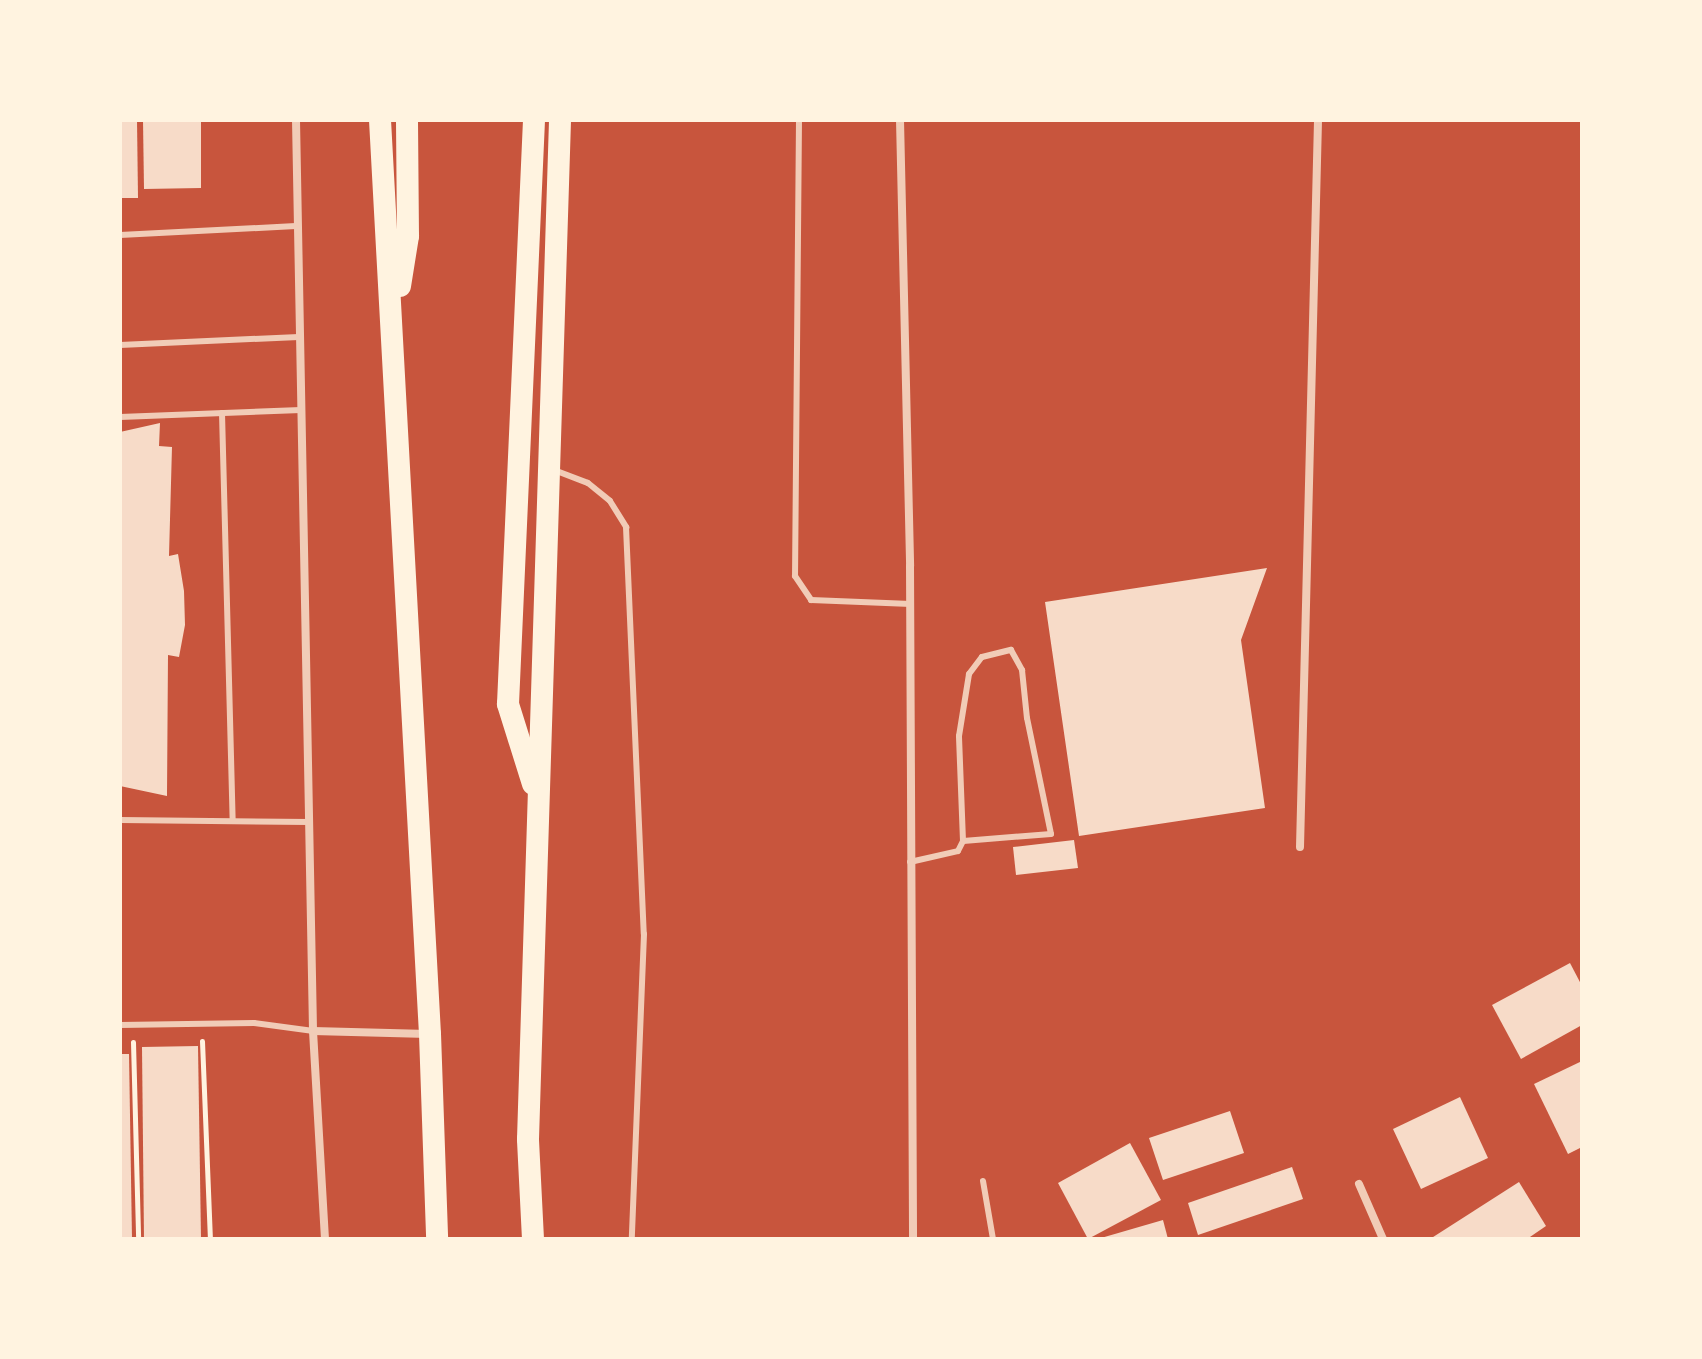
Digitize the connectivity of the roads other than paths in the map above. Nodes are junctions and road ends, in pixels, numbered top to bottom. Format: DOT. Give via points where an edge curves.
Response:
graph roads {
  1 [pos="296,120"];
  2 [pos="380,120"];
  3 [pos="407,120"];
  4 [pos="534,120"];
  5 [pos="560,120"];
  6 [pos="799,120"];
  7 [pos="900,120"];
  8 [pos="1318,120"];
  9 [pos="296,226"];
  10 [pos="120,235"];
  11 [pos="394,324"];
  12 [pos="299,337"];
  13 [pos="120,345"];
  14 [pos="301,410"];
  15 [pos="222,413"];
  16 [pos="120,417"];
  17 [pos="549,469"];
  18 [pos="911,604"];
  19 [pos="538,801"];
  20 [pos="120,820"];
  21 [pos="233,821"];
  22 [pos="309,822"];
  23 [pos="963,841"];
  24 [pos="1300,847"];
  25 [pos="910,862"];
  26 [pos="120,1025"];
  27 [pos="313,1031"];
  28 [pos="430,1034"];
  29 [pos="983,1181"];
  30 [pos="1359,1184"];
  31 [pos="325,1239"];
  32 [pos="437,1239"];
  33 [pos="533,1239"];
  34 [pos="632,1239"];
  35 [pos="913,1239"];
  36 [pos="993,1239"];
  37 [pos="1383,1239"];
  1 -- 9 [label="street"];
  2 -- 11 [label="highway"];
  3 -- 11 [label="highway" via="408,236"];
  4 -- 19 [label="highway" via="508,704"];
  5 -- 17 [label="highway"];
  6 -- 18 [label="lane" via="795,576 811,600"];
  7 -- 18 [label="street"];
  8 -- 24 [label="street"];
  9 -- 10 [label="lane"];
  9 -- 12 [label="street"];
  11 -- 28 [label="highway"];
  12 -- 13 [label="lane"];
  12 -- 14 [label="street"];
  14 -- 15 [label="lane"];
  14 -- 22 [label="street"];
  15 -- 16 [label="lane"];
  15 -- 21 [label="lane"];
  17 -- 19 [label="highway"];
  17 -- 34 [label="lane" via="588,483 610,501 626,527 644,934"];
  18 -- 25 [label="street"];
  19 -- 33 [label="highway" via="528,1139"];
  20 -- 21 [label="lane"];
  21 -- 22 [label="lane"];
  22 -- 27 [label="street"];
  23 -- 23 [label="lane" via="1051,834 1022,670 1011,650 982,657 969,674 959,736"];
  23 -- 25 [label="lane" via="958,851"];
  25 -- 35 [label="street"];
  26 -- 27 [label="lane" via="254,1023"];
  27 -- 28 [label="street"];
  27 -- 31 [label="street"];
  28 -- 32 [label="highway"];
  29 -- 36 [label="lane"];
  30 -- 37 [label="street"];
}
